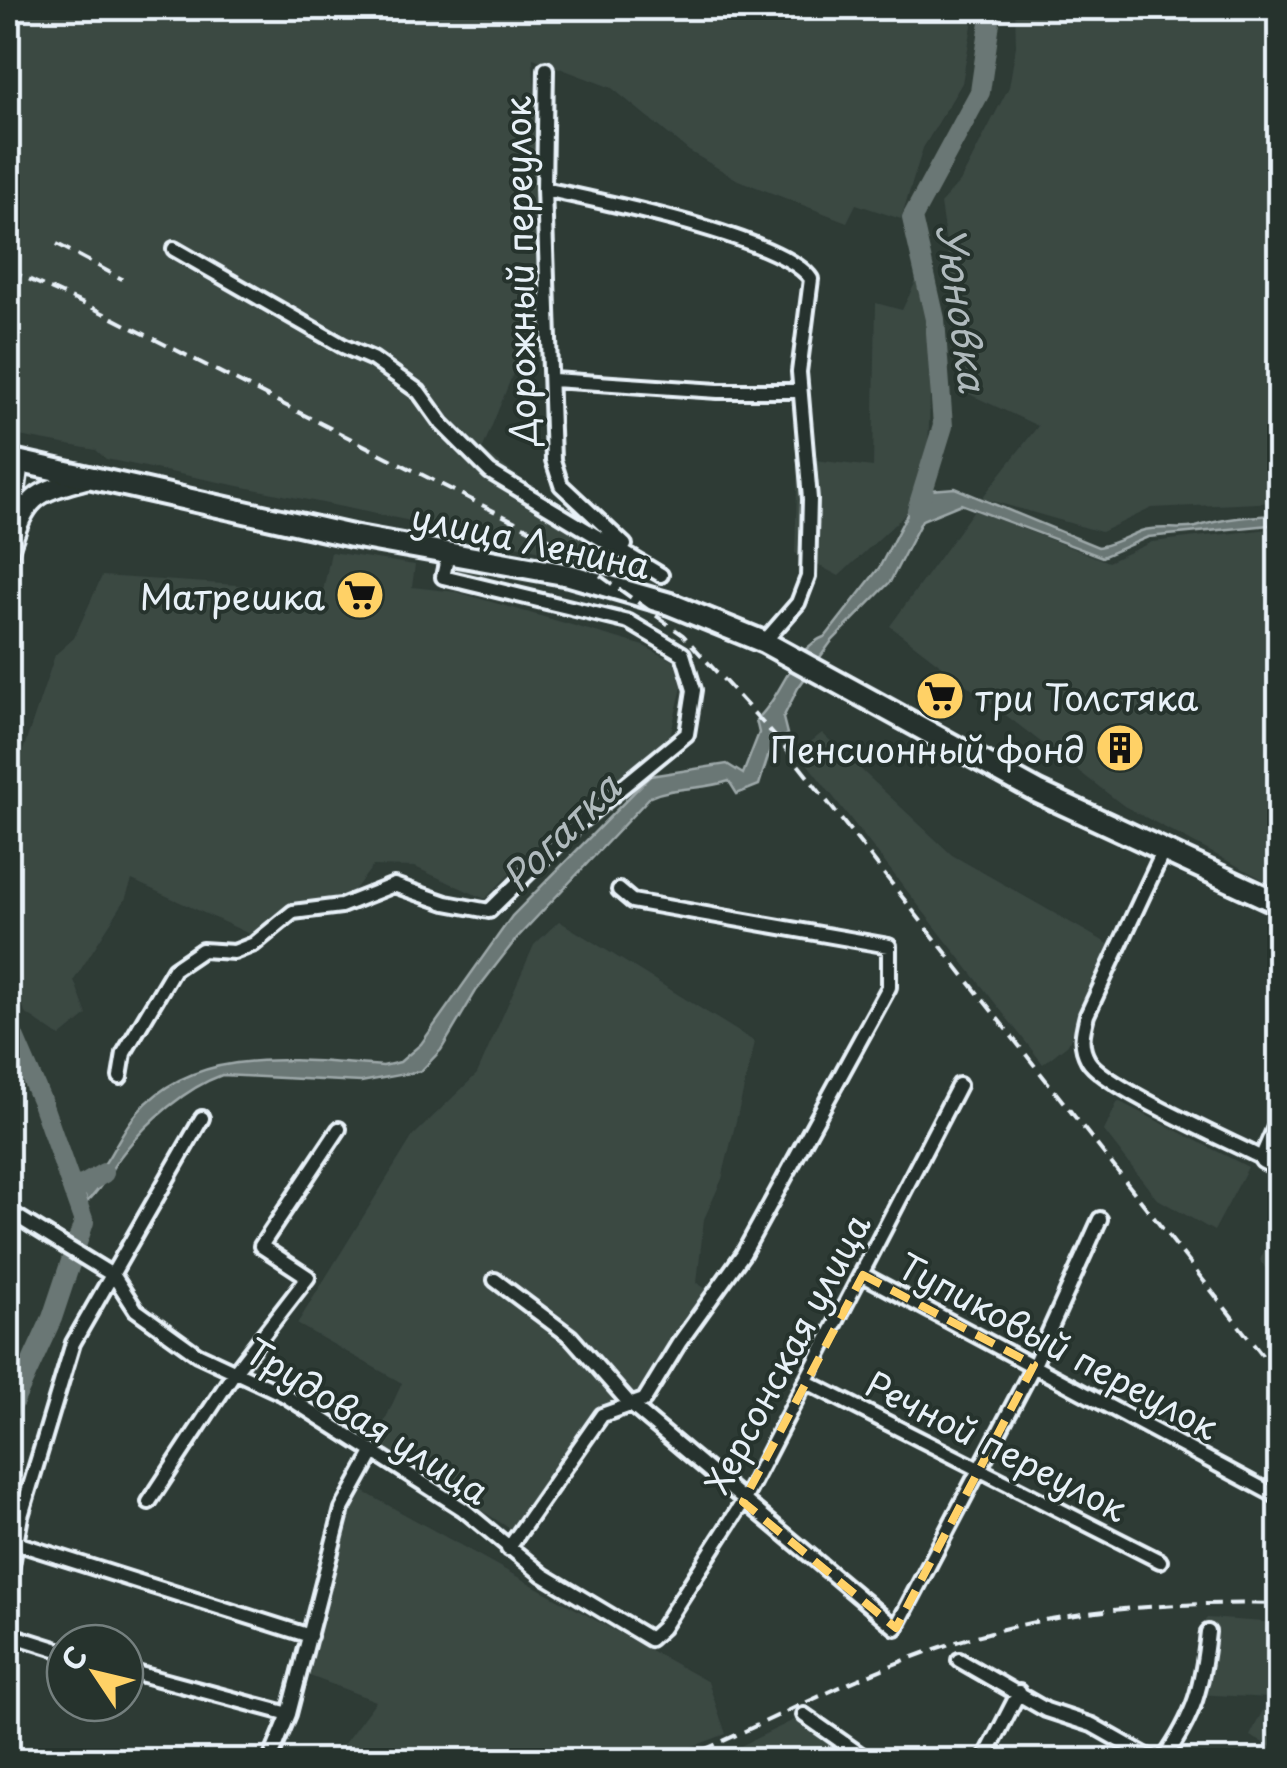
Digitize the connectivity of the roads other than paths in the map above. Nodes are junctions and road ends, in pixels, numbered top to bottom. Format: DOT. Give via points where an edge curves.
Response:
graph roads {
  1 [pos="546,69"];
  2 [pos="544,188"];
  3 [pos="174,249"];
  4 [pos="552,380"];
  5 [pos="800,391"];
  6 [pos="13,460"];
  7 [pos="95,477"];
  8 [pos="8,550"];
  9 [pos="448,554"];
  10 [pos="662,574"];
  11 [pos="670,604"];
  12 [pos="771,646"];
  13 [pos="1163,852"];
  14 [pos="619,890"];
  15 [pos="1280,904"];
  16 [pos="120,1077"];
  17 [pos="958,1085"];
  18 [pos="202,1118"];
  19 [pos="1280,1122"];
  20 [pos="338,1129"];
  21 [pos="1272,1163"];
  22 [pos="8,1211"];
  23 [pos="1100,1219"];
  24 [pos="863,1275"];
  25 [pos="114,1276"];
  26 [pos="495,1280"];
  27 [pos="1034,1365"];
  28 [pos="236,1370"];
  29 [pos="807,1382"];
  30 [pos="631,1405"];
  31 [pos="373,1452"];
  32 [pos="979,1472"];
  33 [pos="1280,1498"];
  34 [pos="149,1502"];
  35 [pos="743,1502"];
  36 [pos="16,1542"];
  37 [pos="508,1549"];
  38 [pos="1160,1561"];
  39 [pos="8,1586"];
  40 [pos="1208,1632"];
  41 [pos="8,1634"];
  42 [pos="310,1636"];
  43 [pos="650,1639"];
  44 [pos="45,1646"];
  45 [pos="959,1660"];
  46 [pos="145,1675"];
  47 [pos="1019,1692"];
  48 [pos="289,1714"];
  49 [pos="804,1714"];
  50 [pos="270,1760"];
  51 [pos="868,1760"];
  52 [pos="984,1760"];
  53 [pos="1154,1760"];
  54 [pos="1163,1760"];
  1 -- 2 [label="street, Дорожный переулок"];
  2 -- 4 [label="street, Дорожный переулок"];
  2 -- 5 [label="street" via="651,213 778,252 802,266 811,279"];
  3 -- 10 [label="street" via="373,358 419,392 490,472"];
  4 -- 5 [label="street"];
  4 -- 10 [label="street, Дорожный переулок" via="552,460 560,485"];
  5 -- 12 [label="street" via="810,499 808,577"];
  6 -- 7 [label="main road, улица Ленина"];
  6 -- 8 [label="main road"];
  7 -- 8 [label="main road" via="42,490 29,502"];
  7 -- 9 [label="main road, улица Ленина"];
  9 -- 11 [label="main road, улица Ленина" via="570,574"];
  9 -- 16 [label="street" via="443,577 629,622 682,654 694,690 687,734 582,820 488,911 394,885 341,906 292,912 234,952 202,950 174,969 160,989 124,1052"];
  10 -- 11 [label="street"];
  11 -- 12 [label="main road, улица Ленина"];
  12 -- 13 [label="main road, улица Ленина" via="1038,792"];
  13 -- 15 [label="main road, улица Ленина"];
  13 -- 21 [label="street" via="1088,1015 1081,1038 1086,1057 1106,1078"];
  14 -- 30 [label="street" via="632,901 889,946 889,987 752,1238 644,1400"];
  17 -- 24 [label="street, Херсонская улица"];
  18 -- 25 [label="street"];
  19 -- 21 [label="main road"];
  20 -- 28 [label="street" via="261,1246 308,1277"];
  22 -- 25 [label="street"];
  23 -- 27 [label="street"];
  24 -- 27 [label="street, Тупиковый переулок"];
  24 -- 29 [label="street, Херсонская улица"];
  25 -- 28 [label="street, Трудовая улица" via="136,1310 197,1354"];
  25 -- 36 [label="street" via="73,1344"];
  26 -- 30 [label="street" via="571,1338"];
  27 -- 32 [label="street"];
  27 -- 33 [label="street, Тупиковый переулок"];
  28 -- 31 [label="street, Трудовая улица"];
  28 -- 34 [label="street"];
  29 -- 32 [label="street, Речной переулок"];
  29 -- 35 [label="street, Херсонская улица"];
  30 -- 35 [label="street"];
  30 -- 37 [label="street" via="602,1415"];
  31 -- 37 [label="street, Трудовая улица" via="463,1509"];
  31 -- 42 [label="street" via="342,1509"];
  32 -- 35 [label="street" via="896,1628"];
  32 -- 38 [label="street, Речной переулок"];
  35 -- 43 [label="street, Херсонская улица"];
  36 -- 39 [label="street"];
  36 -- 42 [label="street"];
  37 -- 43 [label="street, Трудовая улица"];
  40 -- 54 [label="street" via="1202,1690"];
  41 -- 44 [label="street"];
  42 -- 48 [label="street"];
  45 -- 47 [label="street"];
  46 -- 48 [label="street"];
  47 -- 52 [label="street"];
  47 -- 53 [label="street"];
  48 -- 50 [label="street"];
  49 -- 51 [label="street"];
}
